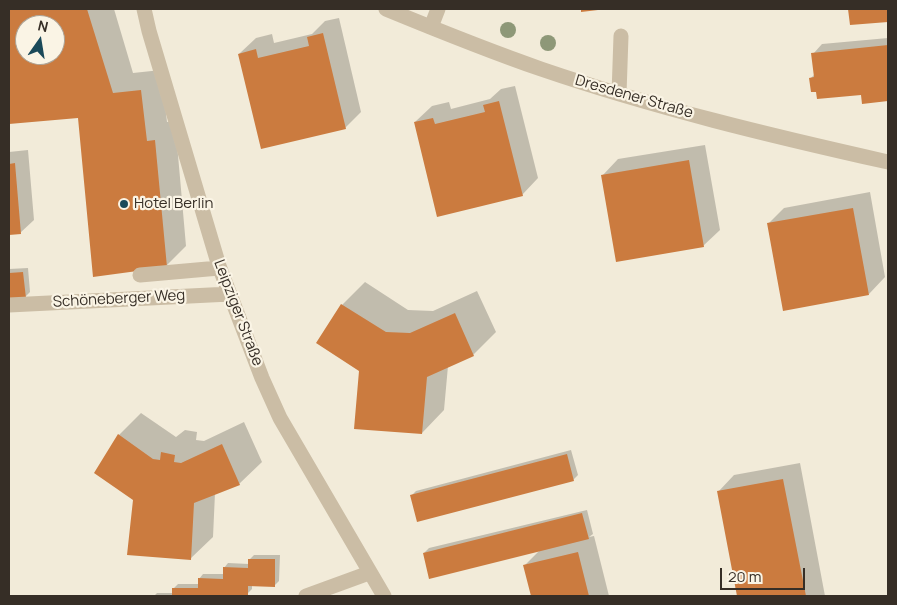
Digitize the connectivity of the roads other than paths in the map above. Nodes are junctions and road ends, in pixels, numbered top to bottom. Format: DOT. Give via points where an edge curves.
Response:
graph roads {
  1 [pos="144,9"];
  2 [pos="386,9"];
  3 [pos="438,9"];
  4 [pos="431,27"];
  5 [pos="621,36"];
  6 [pos="619,94"];
  7 [pos="888,162"];
  8 [pos="220,268"];
  9 [pos="140,275"];
  10 [pos="230,294"];
  11 [pos="9,305"];
  12 [pos="369,573"];
  13 [pos="306,596"];
  14 [pos="384,596"];
  1 -- 8 [label="street, Leipziger Straße"];
  2 -- 4 [label="street, Dresdener Straße"];
  3 -- 4 [label="street"];
  4 -- 6 [label="street, Dresdener Straße" via="541,69"];
  5 -- 6 [label="street"];
  6 -- 7 [label="street, Dresdener Straße"];
  8 -- 9 [label="street"];
  8 -- 10 [label="street, Leipziger Straße"];
  10 -- 11 [label="street, Schöneberger Weg"];
  10 -- 12 [label="street, Leipziger Straße" via="280,418"];
  12 -- 13 [label="street"];
  12 -- 14 [label="street, Leipziger Straße"];
}
